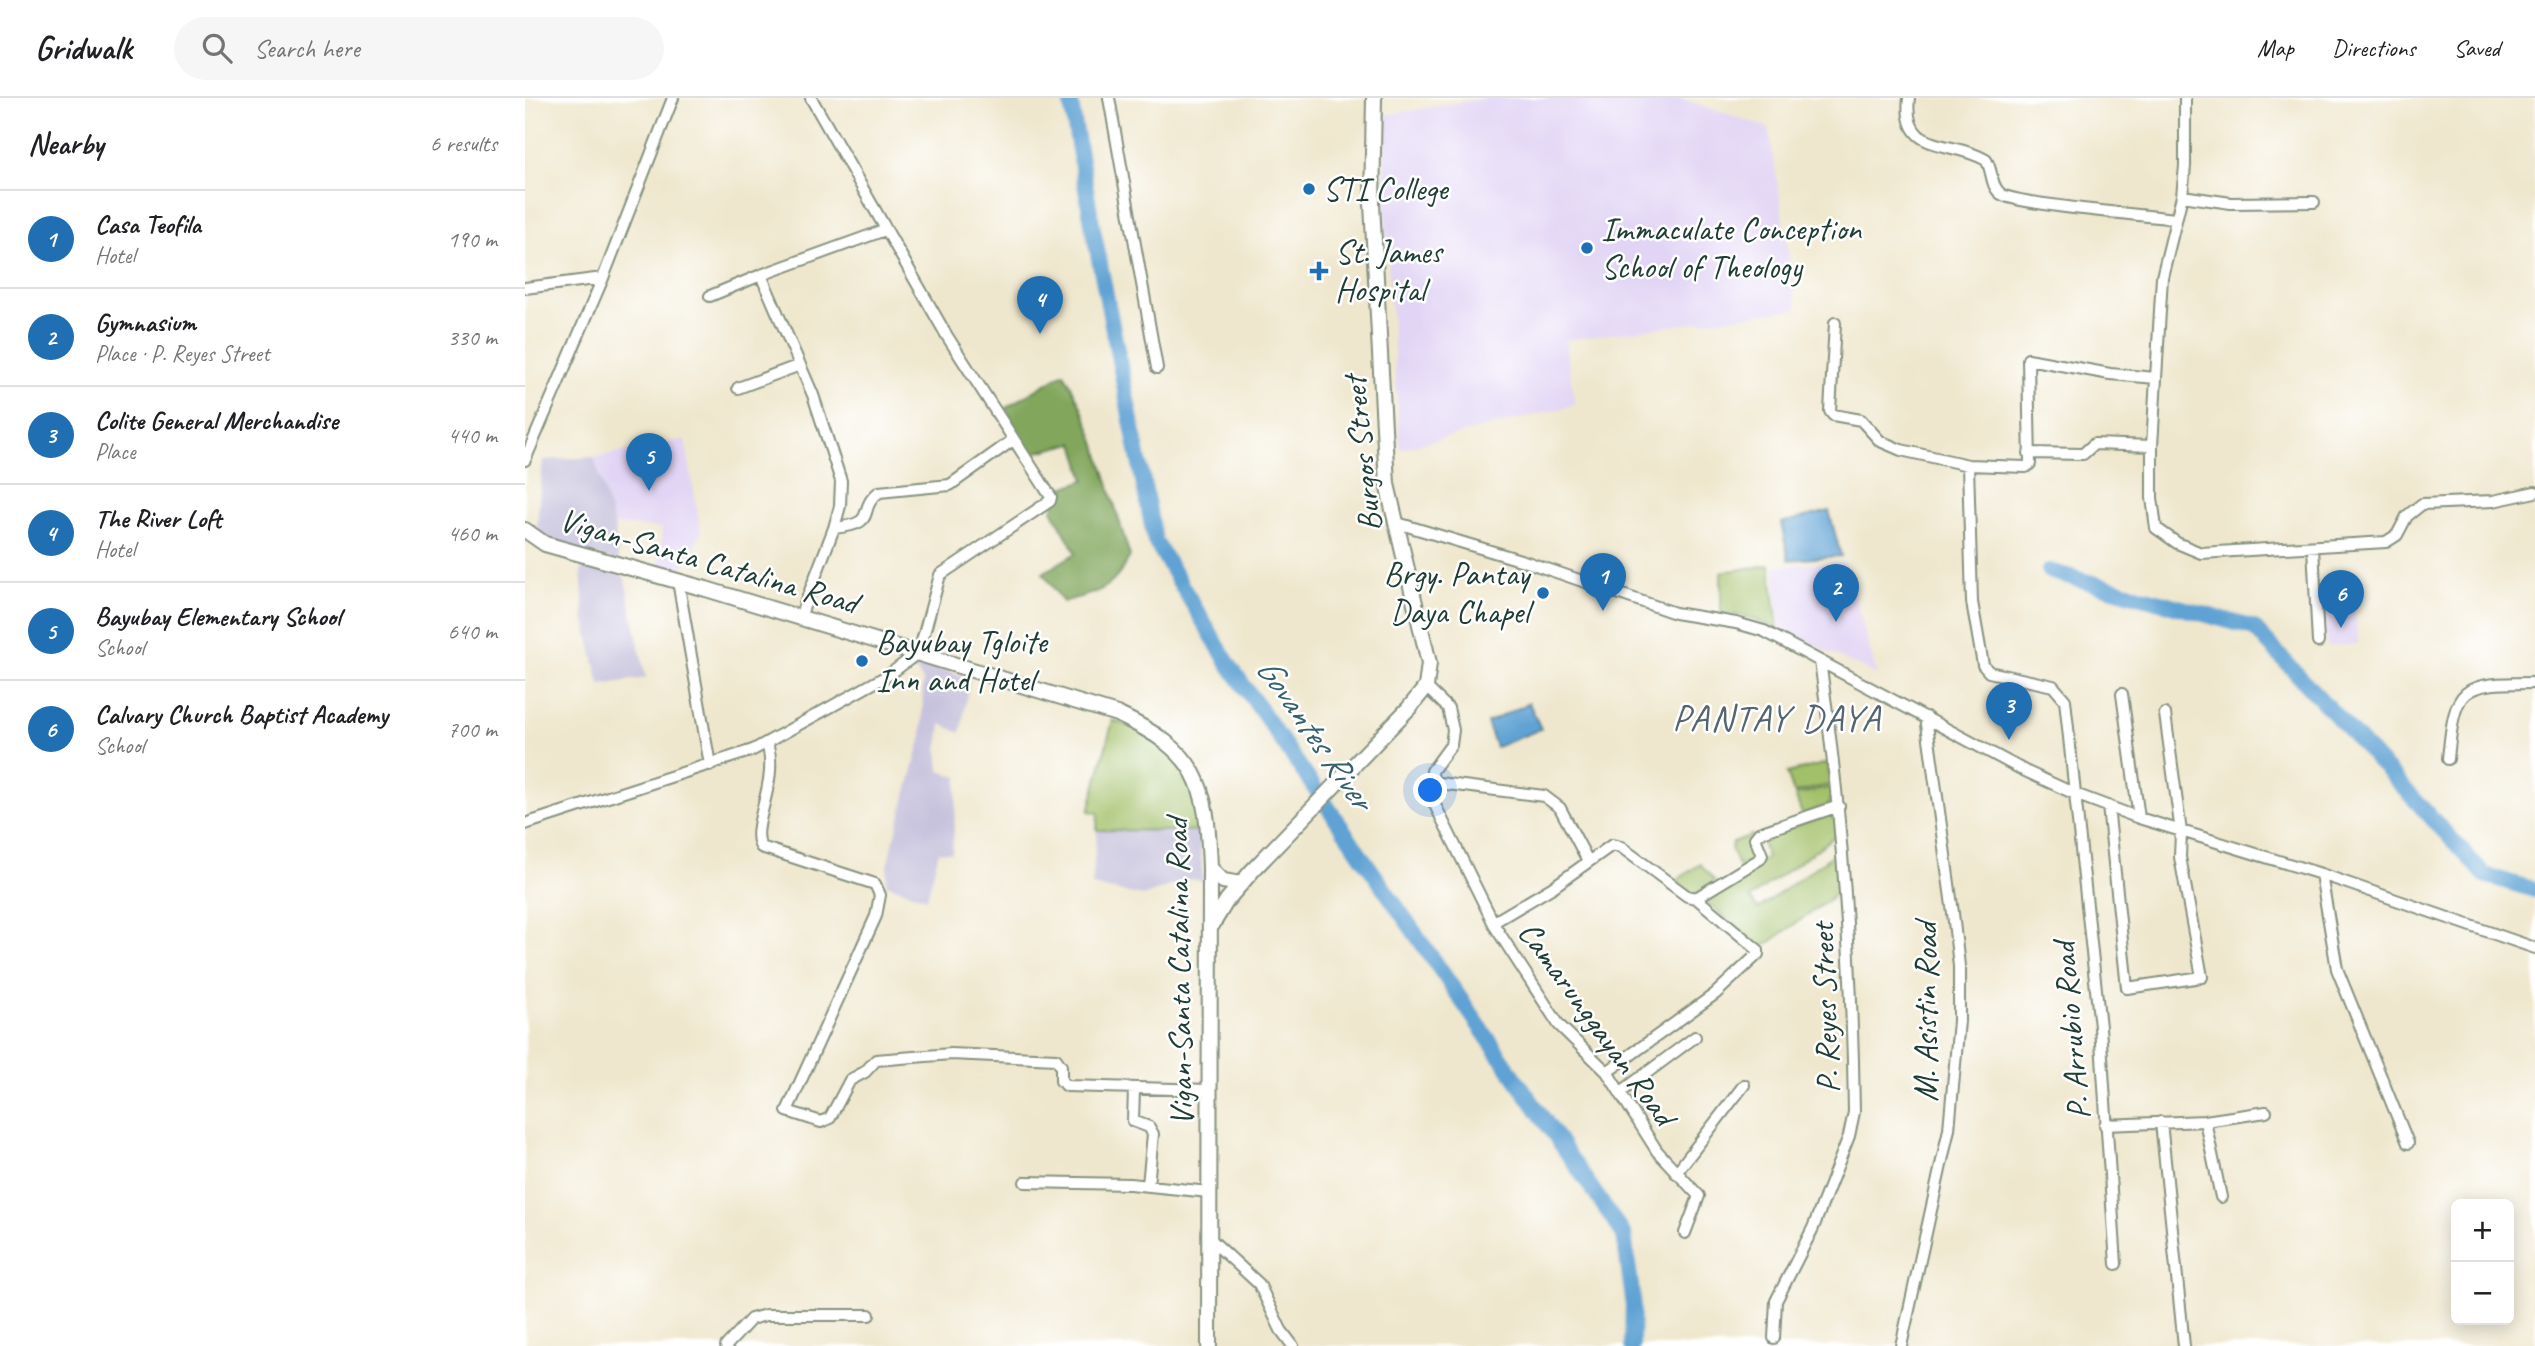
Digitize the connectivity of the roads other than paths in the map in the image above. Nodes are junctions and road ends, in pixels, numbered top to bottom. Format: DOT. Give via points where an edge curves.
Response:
graph roads {
  1 [pos="673,98"];
  2 [pos="811,98"];
  3 [pos="1108,98"];
  4 [pos="1374,98"];
  5 [pos="1909,98"];
  6 [pos="2185,98"];
  7 [pos="2182,196"];
  8 [pos="2314,202"];
  9 [pos="2175,219"];
  10 [pos="885,230"];
  11 [pos="761,275"];
  12 [pos="603,278"];
  13 [pos="525,288"];
  14 [pos="710,296"];
  15 [pos="1835,323"];
  16 [pos="800,365"];
  17 [pos="1157,368"];
  18 [pos="2156,378"];
  19 [pos="738,388"];
  20 [pos="1013,440"];
  21 [pos="2152,446"];
  22 [pos="2029,453"];
  23 [pos="525,460"];
  24 [pos="1968,464"];
  25 [pos="2535,492"];
  26 [pos="1394,522"];
  27 [pos="834,528"];
  28 [pos="525,530"];
  29 [pos="2313,547"];
  30 [pos="678,581"];
  31 [pos="800,617"];
  32 [pos="2318,642"];
  33 [pos="919,652"];
  34 [pos="1819,661"];
  35 [pos="2535,683"];
  36 [pos="1426,687"];
  37 [pos="2122,694"];
  38 [pos="2165,715"];
  39 [pos="1926,717"];
  40 [pos="767,744"];
  41 [pos="2448,759"];
  42 [pos="710,765"];
  43 [pos="1431,782"];
  44 [pos="2075,794"];
  45 [pos="1839,806"];
  46 [pos="2108,806"];
  47 [pos="2139,818"];
  48 [pos="525,824"];
  49 [pos="2181,832"];
  50 [pos="1588,861"];
  51 [pos="1210,868"];
  52 [pos="2321,874"];
  53 [pos="1241,884"];
  54 [pos="1696,898"];
  55 [pos="1494,922"];
  56 [pos="1211,927"];
  57 [pos="2535,948"];
  58 [pos="1695,1037"];
  59 [pos="1607,1072"];
  60 [pos="1744,1085"];
  61 [pos="1134,1090"];
  62 [pos="1209,1090"];
  63 [pos="1621,1092"];
  64 [pos="2266,1112"];
  65 [pos="2205,1121"];
  66 [pos="2161,1122"];
  67 [pos="2105,1125"];
  68 [pos="2408,1143"];
  69 [pos="1676,1173"];
  70 [pos="1025,1182"];
  71 [pos="1148,1185"];
  72 [pos="1209,1192"];
  73 [pos="2221,1196"];
  74 [pos="1685,1233"];
  75 [pos="1209,1238"];
  76 [pos="2116,1264"];
  77 [pos="869,1315"];
  78 [pos="1773,1338"];
  79 [pos="726,1346"];
  80 [pos="1209,1346"];
  81 [pos="1293,1346"];
  82 [pos="1901,1346"];
  83 [pos="2184,1346"];
  1 -- 12 [label="street"];
  2 -- 10 [label="street"];
  3 -- 17 [label="street"];
  4 -- 26 [label="main road, Burgos Street" via="1372,204 1384,448"];
  5 -- 9 [label="street" via="1908,121 1916,135 1986,160 1996,188 2004,196"];
  6 -- 7 [label="street"];
  7 -- 8 [label="street" via="2231,203"];
  7 -- 9 [label="street"];
  9 -- 18 [label="street" via="2162,277"];
  10 -- 11 [label="street"];
  10 -- 20 [label="street"];
  11 -- 14 [label="street"];
  11 -- 16 [label="street"];
  12 -- 13 [label="street"];
  12 -- 23 [label="street"];
  15 -- 24 [label="street" via="1833,415 1861,420 1880,441 1901,450"];
  16 -- 19 [label="street"];
  16 -- 27 [label="street" via="841,481"];
  18 -- 21 [label="street"];
  18 -- 22 [label="street" via="2028,359"];
  20 -- 27 [label="street" via="950,485 879,492 863,521"];
  20 -- 33 [label="street" via="1050,501 940,575"];
  21 -- 22 [label="street" via="2094,444 2083,454"];
  21 -- 29 [label="street" via="2154,523 2159,532 2201,553"];
  22 -- 24 [label="street" via="2026,467"];
  24 -- 44 [label="street, P. Arrubio Road" via="1972,602 1983,665 1989,672 2053,686 2063,694"];
  25 -- 29 [label="street" via="2493,501 2422,504 2390,541"];
  26 -- 34 [label="street" via="1675,613 1751,626"];
  26 -- 36 [label="main road, Burgos Street" via="1429,663"];
  27 -- 31 [label="street"];
  28 -- 30 [label="main road, Vigan-Santa Catalina Road" via="545,544"];
  29 -- 32 [label="street"];
  30 -- 31 [label="main road, Vigan-Santa Catalina Road"];
  30 -- 42 [label="street"];
  31 -- 33 [label="main road, Vigan-Santa Catalina Road"];
  33 -- 40 [label="street" via="890,674"];
  33 -- 51 [label="main road, Vigan-Santa Catalina Road" via="1117,714 1153,731 1190,765 1200,784 1209,821"];
  34 -- 39 [label="street"];
  34 -- 45 [label="street, P. Reyes Street"];
  35 -- 41 [label="street" via="2490,684 2461,697 2452,715"];
  36 -- 43 [label="street" via="1448,708 1453,730 1451,745 1434,766"];
  36 -- 53 [label="main road"];
  37 -- 47 [label="street"];
  38 -- 49 [label="street"];
  39 -- 44 [label="street"];
  39 -- 82 [label="street, M. Asistin Road" via="1955,926 1959,1021 1949,1129"];
  40 -- 42 [label="street"];
  40 -- 61 [label="street" via="772,775 759,825 761,847 875,884 880,895 876,916 787,1111 821,1122 830,1118 850,1080 876,1060 951,1054 1056,1059 1061,1063 1064,1085"];
  42 -- 48 [label="street"];
  43 -- 50 [label="street" via="1544,796 1560,808"];
  43 -- 55 [label="street, Camarunggayan Road" via="1438,812"];
  44 -- 46 [label="street"];
  44 -- 67 [label="street, P. Arrubio Road" via="2100,1027"];
  45 -- 54 [label="street" via="1759,833 1755,838 1760,859"];
  45 -- 78 [label="street, P. Reyes Street" via="1851,940 1853,1119 1812,1228 1776,1301"];
  46 -- 47 [label="street"];
  46 -- 49 [label="street" via="2127,988 2202,977 2180,857"];
  47 -- 49 [label="street"];
  49 -- 52 [label="street"];
  50 -- 54 [label="street" via="1618,845"];
  50 -- 55 [label="street"];
  51 -- 53 [label="main road" via="1223,881"];
  51 -- 56 [label="main road, Vigan-Santa Catalina Road"];
  52 -- 57 [label="street"];
  52 -- 68 [label="street" via="2337,969"];
  53 -- 56 [label="main road"];
  54 -- 59 [label="street" via="1758,954 1715,994"];
  55 -- 59 [label="street, Camarunggayan Road" via="1559,1025"];
  56 -- 62 [label="main road, Vigan-Santa Catalina Road"];
  58 -- 63 [label="street"];
  59 -- 63 [label="street, Camarunggayan Road"];
  60 -- 69 [label="street"];
  61 -- 62 [label="street"];
  61 -- 71 [label="street" via="1134,1123 1153,1133"];
  62 -- 72 [label="main road, Vigan-Santa Catalina Road"];
  63 -- 69 [label="street, Camarunggayan Road"];
  64 -- 65 [label="street"];
  65 -- 66 [label="street"];
  65 -- 73 [label="street"];
  66 -- 67 [label="street"];
  66 -- 83 [label="street"];
  67 -- 76 [label="street, P. Arrubio Road"];
  69 -- 74 [label="street, Camarunggayan Road" via="1699,1197"];
  70 -- 71 [label="street"];
  71 -- 72 [label="street"];
  72 -- 75 [label="main road, Vigan-Santa Catalina Road"];
  75 -- 80 [label="main road, Vigan-Santa Catalina Road"];
  75 -- 81 [label="street" via="1259,1284"];
  77 -- 79 [label="street" via="767,1315 751,1319"];
}
